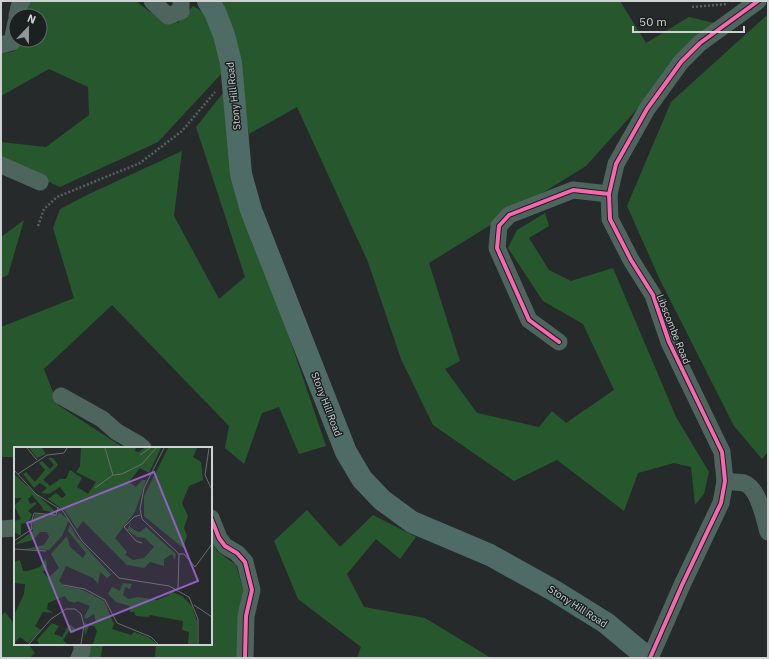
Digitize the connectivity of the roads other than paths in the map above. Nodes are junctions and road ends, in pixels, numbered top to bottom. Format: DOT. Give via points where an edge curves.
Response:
graph roads {
  1 [pos="152,1"];
  2 [pos="181,1"];
  3 [pos="208,1"];
  4 [pos="757,2"];
  5 [pos="1,165"];
  6 [pos="40,182"];
  7 [pos="609,194"];
  8 [pos="559,342"];
  9 [pos="61,396"];
  10 [pos="142,447"];
  11 [pos="725,481"];
  12 [pos="212,520"];
  13 [pos="14,528"];
  14 [pos="1,529"];
  15 [pos="768,532"];
  16 [pos="82,645"];
  17 [pos="79,658"];
  18 [pos="245,658"];
  19 [pos="649,658"];
  1 -- 2 [label="street" via="168,16 181,11"];
  3 -- 19 [label="main road, Stony Hill Road" via="224,35 231,63 241,174 251,210 346,452 362,479 382,500 412,522 490,555 553,590 606,623"];
  4 -- 7 [label="street, Libscombe Road" via="700,43 681,62 647,108 616,164"];
  5 -- 6 [label="street"];
  7 -- 8 [label="street" via="573,190 509,215 498,226 497,248 529,320"];
  7 -- 11 [label="street, Libscombe Road" via="610,219 630,260 653,295 669,342 722,452"];
  9 -- 10 [label="street" via="102,419"];
  11 -- 15 [label="street" via="744,483 752,488"];
  11 -- 19 [label="street, Libscombe Road" via="721,503"];
  12 -- 18 [label="street" via="225,546 237,553 244,562 252,590 246,616"];
  13 -- 14 [label="street"];
  16 -- 17 [label="street"];
}
